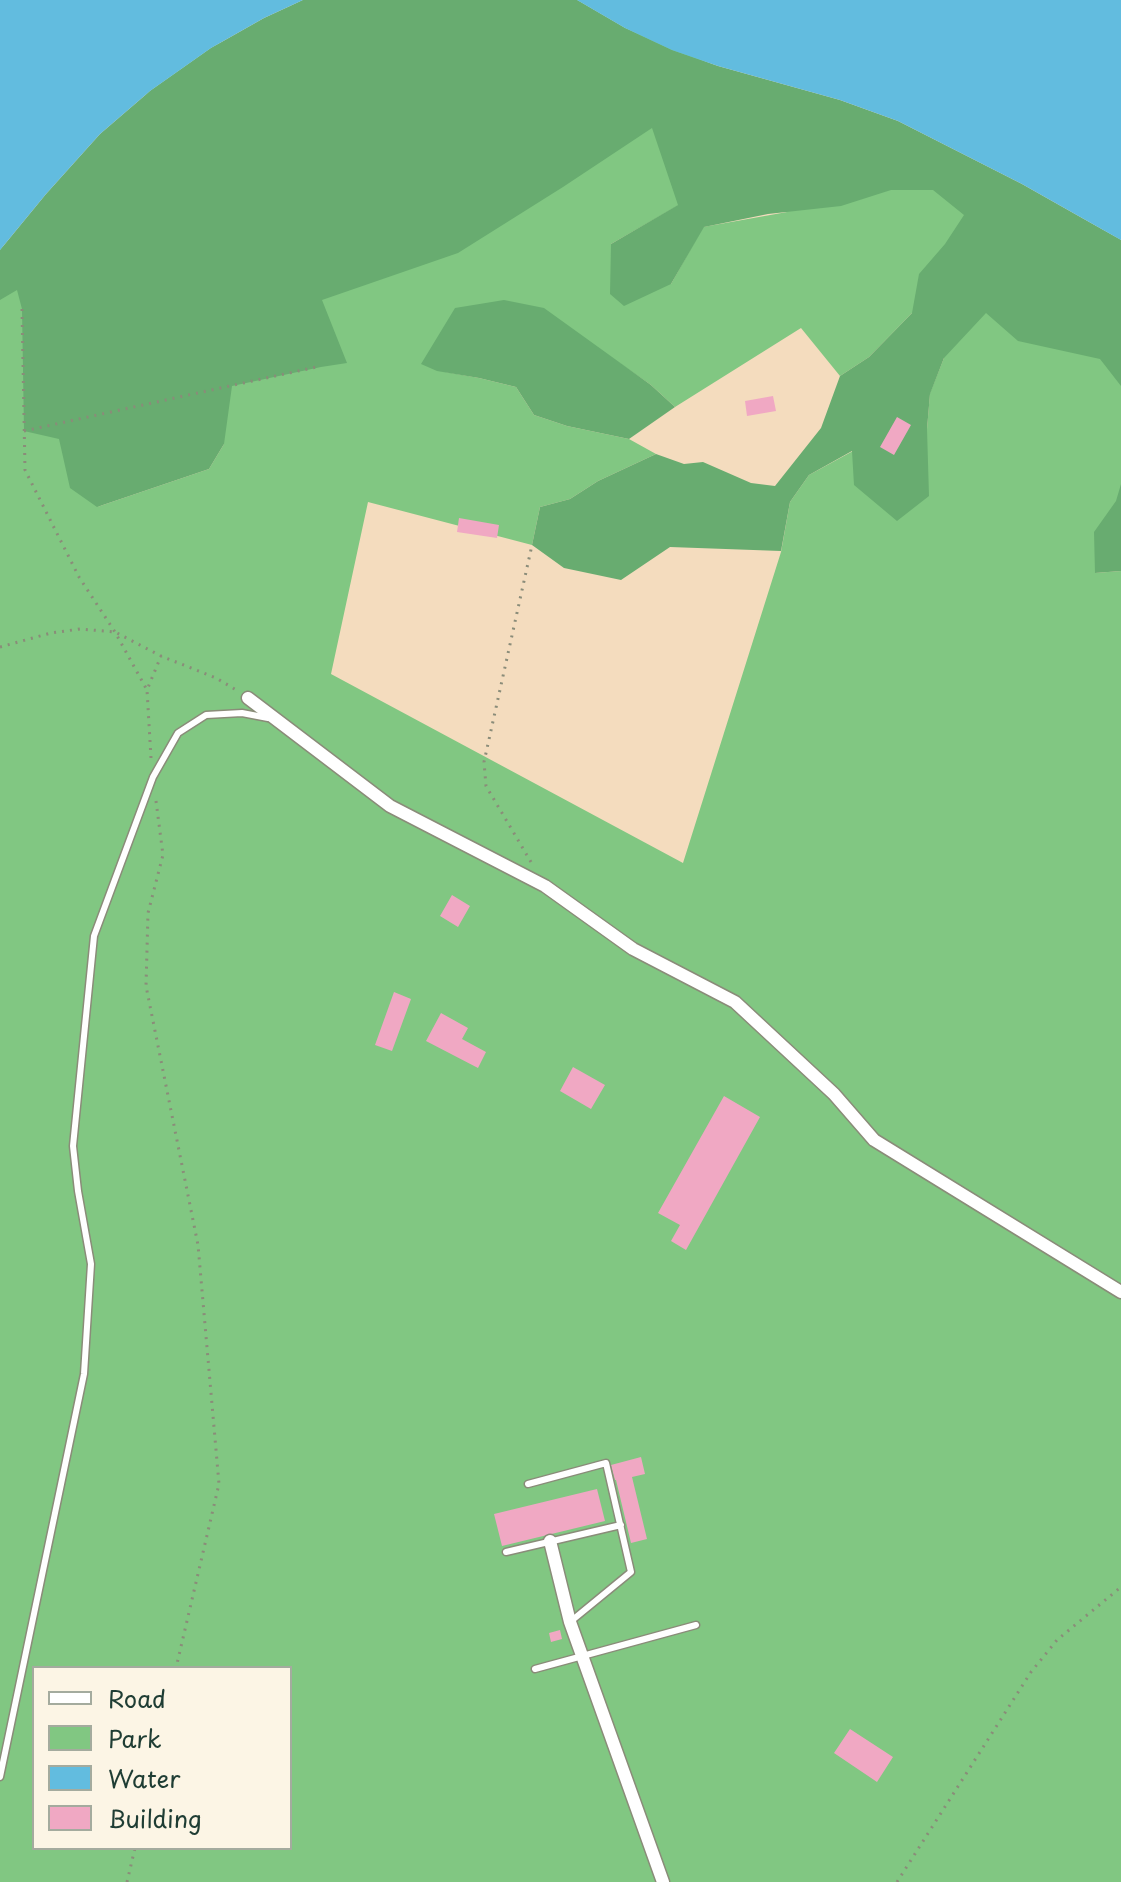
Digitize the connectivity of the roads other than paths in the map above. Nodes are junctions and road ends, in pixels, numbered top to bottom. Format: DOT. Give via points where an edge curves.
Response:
graph roads {
  1 [pos="248,698"];
  2 [pos="279,720"];
  3 [pos="1121,1292"];
  4 [pos="528,1484"];
  5 [pos="621,1525"];
  6 [pos="550,1541"];
  7 [pos="506,1552"];
  8 [pos="570,1622"];
  9 [pos="696,1625"];
  10 [pos="582,1657"];
  11 [pos="535,1669"];
  12 [pos="0,1777"];
  13 [pos="663,1882"];
  1 -- 2 [label="street"];
  2 -- 3 [label="street" via="390,806 545,886 633,949 735,1002 834,1094 874,1140"];
  2 -- 12 [label="lane" via="242,713 206,715 178,733 153,777 94,936 73,1146 91,1264 84,1374"];
  4 -- 5 [label="lane" via="606,1463"];
  5 -- 6 [label="lane"];
  5 -- 8 [label="lane" via="631,1572"];
  6 -- 7 [label="lane"];
  6 -- 8 [label="street"];
  8 -- 10 [label="street"];
  9 -- 10 [label="lane"];
  10 -- 11 [label="lane"];
  10 -- 13 [label="street"];
}
